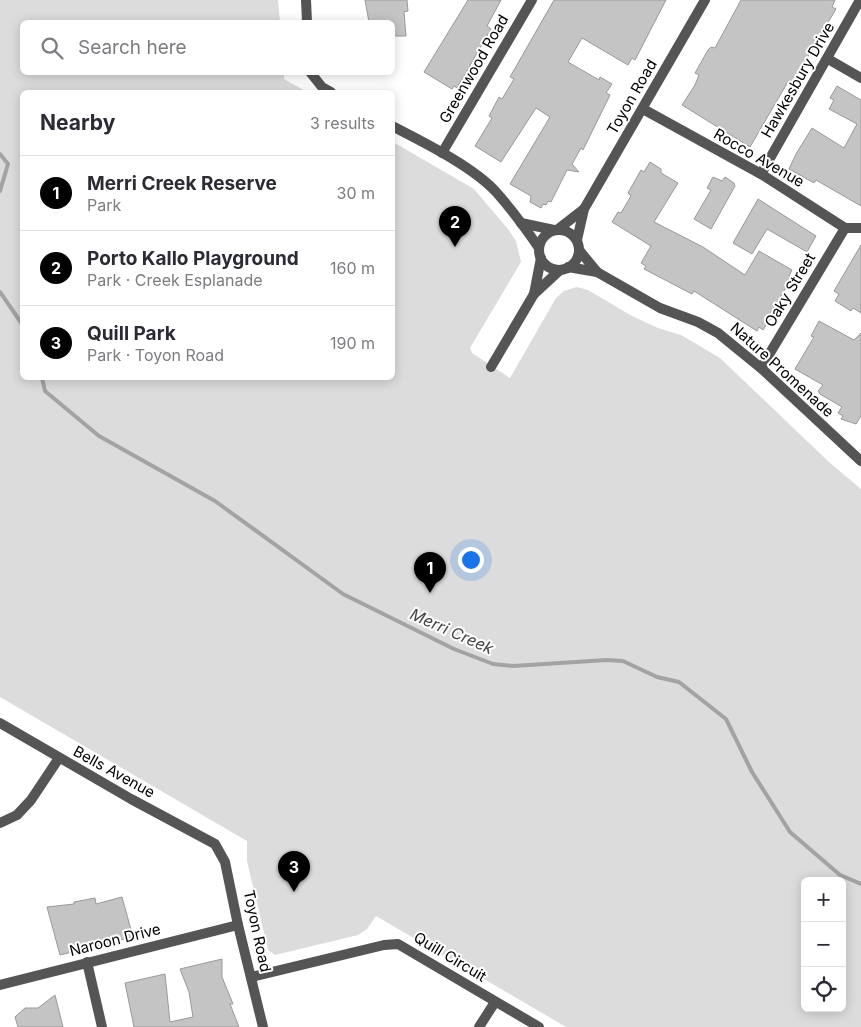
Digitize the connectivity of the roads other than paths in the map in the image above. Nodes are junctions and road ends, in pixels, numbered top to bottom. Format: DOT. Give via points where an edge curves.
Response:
graph roads {
  1 [pos="306,0"];
  2 [pos="532,0"];
  3 [pos="705,0"];
  4 [pos="860,0"];
  5 [pos="307,20"];
  6 [pos="828,59"];
  7 [pos="312,75"];
  8 [pos="861,78"];
  9 [pos="327,90"];
  10 [pos="643,109"];
  11 [pos="395,128"];
  12 [pos="442,153"];
  13 [pos="761,174"];
  14 [pos="584,209"];
  15 [pos="522,223"];
  16 [pos="845,228"];
  17 [pos="861,228"];
  18 [pos="556,230"];
  19 [pos="578,245"];
  20 [pos="540,253"];
  21 [pos="564,268"];
  22 [pos="597,272"];
  23 [pos="534,294"];
  24 [pos="491,367"];
  25 [pos="761,368"];
  26 [pos="860,457"];
  27 [pos="0,723"];
  28 [pos="59,758"];
  29 [pos="0,823"];
  30 [pos="215,844"];
  31 [pos="238,925"];
  32 [pos="87,962"];
  33 [pos="251,977"];
  34 [pos="0,985"];
  35 [pos="495,1002"];
  36 [pos="102,1027"];
  37 [pos="263,1027"];
  38 [pos="479,1027"];
  39 [pos="539,1027"];
  1 -- 5 [label="street"];
  2 -- 12 [label="street, Greenwood Road"];
  3 -- 10 [label="street, Toyon Road"];
  4 -- 6 [label="street, Hawkesbury Drive"];
  6 -- 8 [label="street"];
  6 -- 13 [label="street, Hawkesbury Drive"];
  7 -- 9 [label="street"];
  10 -- 13 [label="street, Rocco Avenue"];
  10 -- 14 [label="street, Toyon Road"];
  11 -- 12 [label="street"];
  12 -- 15 [label="street" via="496,192"];
  13 -- 16 [label="street, Rocco Avenue"];
  14 -- 18 [label="street, Toyon Road"];
  14 -- 19 [label="street, Toyon Road"];
  15 -- 18 [label="street"];
  15 -- 20 [label="street"];
  16 -- 17 [label="street"];
  16 -- 25 [label="street, Oaky Street"];
  18 -- 19 [label="street" via="569,232"];
  18 -- 20 [label="street" via="544,236"];
  19 -- 21 [label="street" via="576,260"];
  19 -- 22 [label="street, Nature Promenade"];
  20 -- 21 [label="street" via="549,267"];
  20 -- 23 [label="street"];
  21 -- 22 [label="street, Nature Promenade"];
  21 -- 23 [label="street"];
  22 -- 25 [label="street, Nature Promenade" via="660,308 718,333"];
  23 -- 24 [label="street"];
  25 -- 26 [label="street, Nature Promenade"];
  27 -- 28 [label="street, Bells Avenue"];
  28 -- 29 [label="street" via="18,815"];
  28 -- 30 [label="street, Bells Avenue"];
  30 -- 31 [label="street, Toyon Road" via="225,862"];
  31 -- 32 [label="street, Naroon Drive"];
  31 -- 33 [label="street, Toyon Road"];
  32 -- 34 [label="street, Naroon Drive"];
  32 -- 36 [label="street"];
  33 -- 35 [label="street, Quill Circuit" via="398,944"];
  33 -- 37 [label="street, Toyon Road"];
  35 -- 38 [label="street"];
  35 -- 39 [label="street, Quill Circuit"];
}
